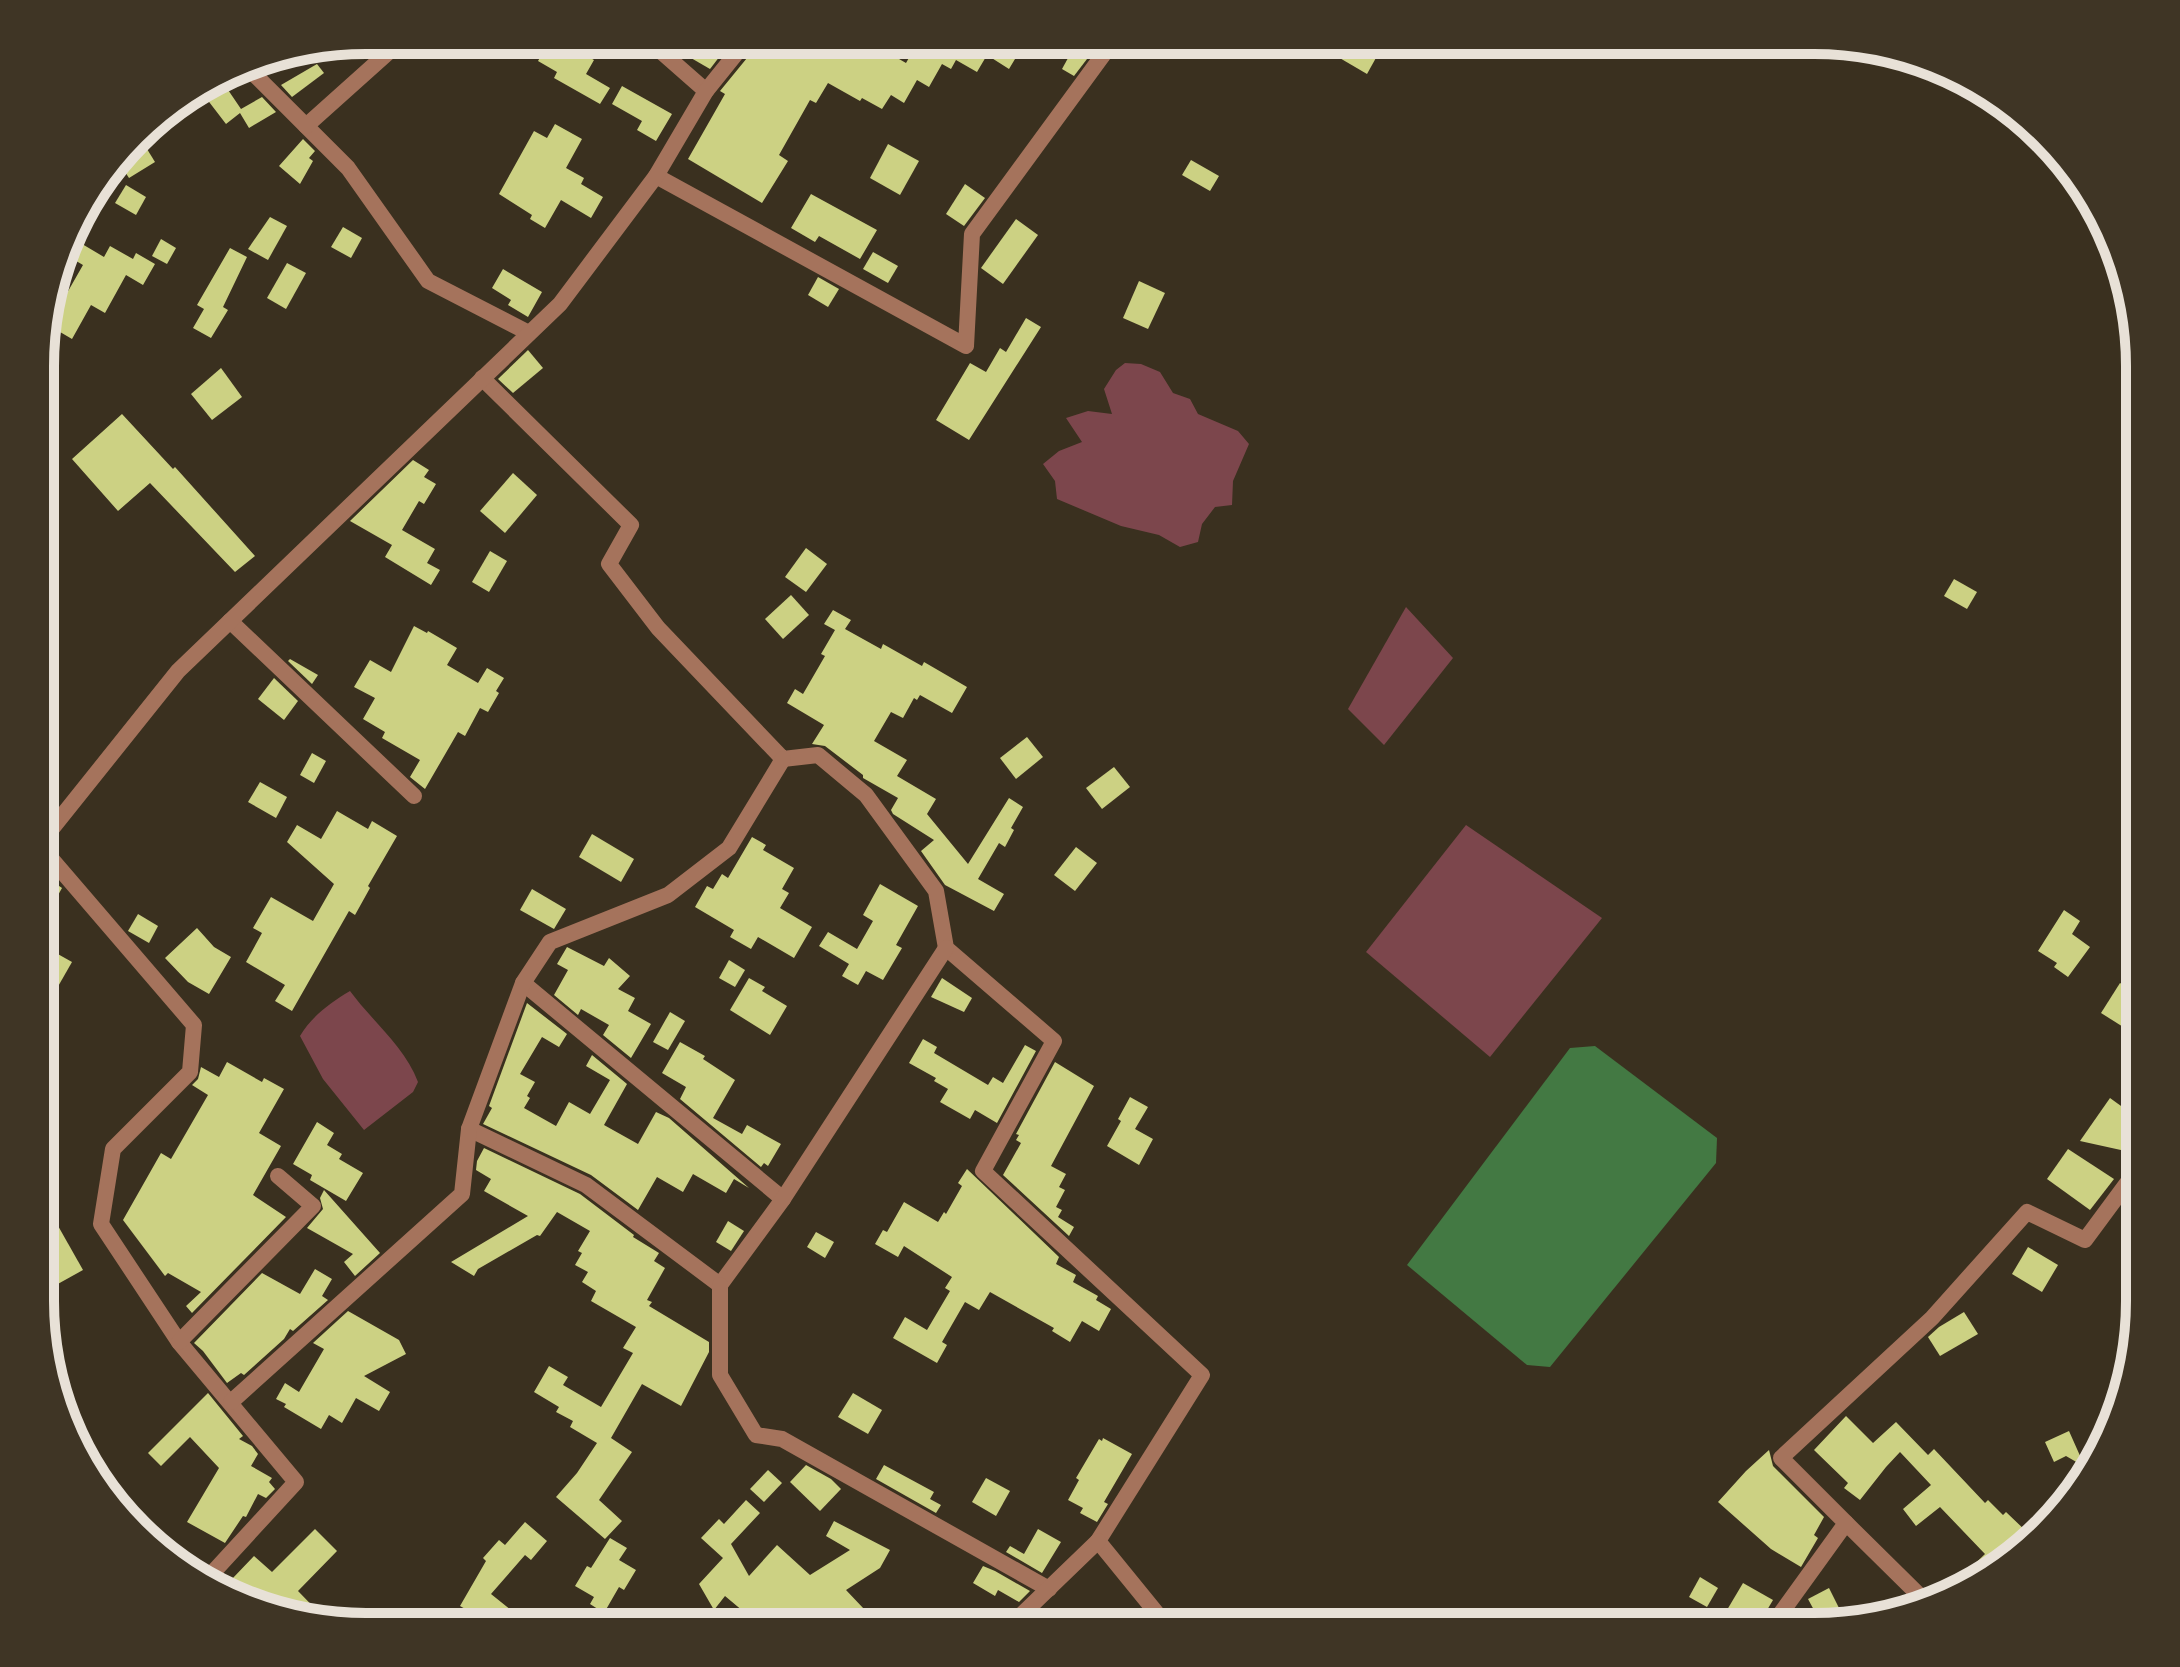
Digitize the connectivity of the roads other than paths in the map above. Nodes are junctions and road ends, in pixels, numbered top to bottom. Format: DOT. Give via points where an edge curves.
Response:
graph roads {
  1 [pos="386,54"];
  2 [pos="664,54"];
  3 [pos="736,54"];
  4 [pos="1099,54"];
  5 [pos="1102,56"];
  6 [pos="255,75"];
  7 [pos="706,91"];
  8 [pos="306,126"];
  9 [pos="656,176"];
  10 [pos="529,333"];
  11 [pos="482,378"];
  12 [pos="230,621"];
  13 [pos="783,759"];
  14 [pos="414,796"];
  15 [pos="54,826"];
  16 [pos="54,862"];
  17 [pos="946,948"];
  18 [pos="523,983"];
  19 [pos="469,1129"];
  20 [pos="278,1176"];
  21 [pos="2126,1185"];
  22 [pos="783,1199"];
  23 [pos="720,1285"];
  24 [pos="179,1342"];
  25 [pos="231,1402"];
  26 [pos="1846,1523"];
  27 [pos="1098,1541"];
  28 [pos="213,1573"];
  29 [pos="1049,1589"];
  30 [pos="1918,1594"];
  31 [pos="1024,1613"];
  32 [pos="1157,1613"];
  33 [pos="1781,1613"];
  1 -- 8 [label="street"];
  2 -- 7 [label="street"];
  3 -- 7 [label="street"];
  4 -- 5 [label="street"];
  5 -- 9 [label="street" via="972,234 966,346"];
  6 -- 8 [label="street"];
  7 -- 9 [label="street"];
  8 -- 10 [label="street" via="348,168 428,281"];
  9 -- 10 [label="street" via="560,304"];
  10 -- 11 [label="street"];
  11 -- 12 [label="street"];
  11 -- 13 [label="street" via="631,525 609,564 658,628"];
  12 -- 14 [label="street"];
  12 -- 15 [label="street" via="178,671"];
  13 -- 17 [label="street" via="818,755 866,795 936,891"];
  13 -- 18 [label="street" via="729,848 668,895 550,942"];
  16 -- 24 [label="street" via="194,1025 190,1072 113,1149 101,1224"];
  17 -- 22 [label="street"];
  17 -- 27 [label="street" via="1054,1041 983,1171 1202,1375"];
  18 -- 19 [label="street"];
  18 -- 22 [label="street"];
  19 -- 23 [label="street" via="586,1185"];
  19 -- 25 [label="street" via="462,1194"];
  20 -- 24 [label="street" via="313,1206"];
  21 -- 26 [label="street" via="2085,1240 2027,1212 1932,1318 1781,1458"];
  22 -- 23 [label="street"];
  23 -- 29 [label="street" via="720,1375 756,1435 782,1439"];
  24 -- 25 [label="street"];
  25 -- 28 [label="street" via="296,1482"];
  26 -- 30 [label="street"];
  26 -- 33 [label="street"];
  27 -- 29 [label="street"];
  27 -- 32 [label="street"];
  29 -- 31 [label="street"];
}
